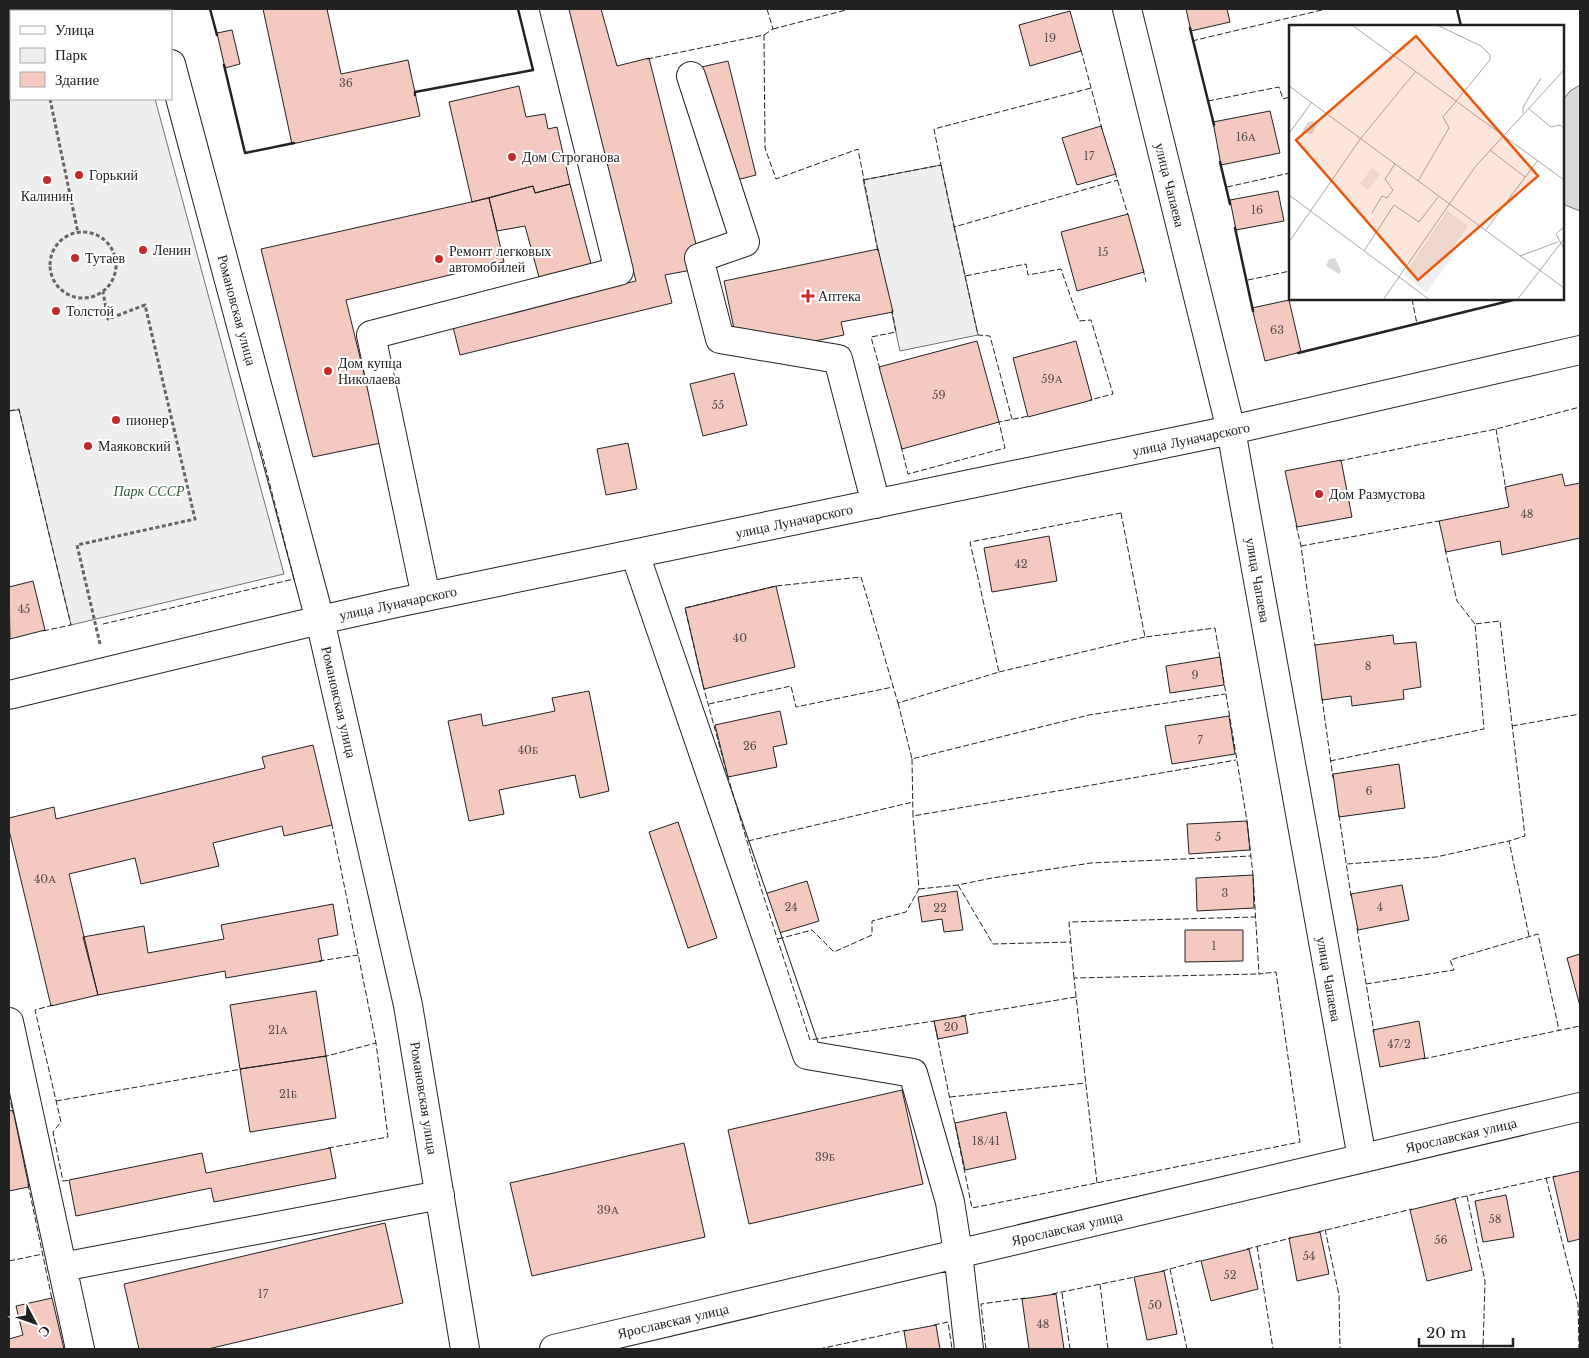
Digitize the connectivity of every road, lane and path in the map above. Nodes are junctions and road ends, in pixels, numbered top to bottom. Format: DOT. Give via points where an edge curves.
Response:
graph roads {
  1 [pos="554,9"];
  2 [pos="1127,9"];
  3 [pos="172,68"];
  4 [pos="691,76"];
  5 [pos="50,100"];
  6 [pos="78,233"];
  7 [pos="103,292"];
  8 [pos="1580,350"];
  9 [pos="1231,430"];
  10 [pos="876,504"];
  11 [pos="636,554"];
  12 [pos="426,597"];
  13 [pos="320,620"];
  14 [pos="106,672"];
  15 [pos="9,695"];
  16 [pos="9,1022"];
  17 [pos="1580,1107"];
  18 [pos="1362,1158"];
  19 [pos="440,1195"];
  20 [pos="958,1253"];
  21 [pos="62,1267"];
  22 [pos="80,1349"];
  23 [pos="465,1349"];
  24 [pos="554,1349"];
  25 [pos="969,1349"];
  1 -- 12 [label="street" via="619,272 371,335"];
  2 -- 9 [label="street, улица Чапаева"];
  3 -- 13 [label="street, Романовская улица"];
  4 -- 10 [label="street" via="745,242 700,258 720,340 838,359"];
  5 -- 6 [label="path"];
  6 -- 7 [label="path" via="99,236 113,253 115,274"];
  6 -- 7 [label="path" via="59,242 53,251 50,273 54,283 71,297 82,299"];
  7 -- 14 [label="path" via="108,319 145,305 195,519 77,545"];
  8 -- 9 [label="street, улица Луначарского"];
  9 -- 10 [label="street, улица Луначарского"];
  9 -- 18 [label="street, улица Чапаева"];
  10 -- 11 [label="street, улица Луначарского"];
  11 -- 12 [label="street, улица Луначарского"];
  11 -- 20 [label="street" via="807,1055 913,1073 950,1202"];
  12 -- 13 [label="street, улица Луначарского"];
  13 -- 14 [label="street, улица Луначарского"];
  13 -- 19 [label="street, Романовская улица" via="408,1005"];
  14 -- 15 [label="street, улица Луначарского"];
  16 -- 21 [label="street"];
  17 -- 18 [label="street, Ярославская улица"];
  18 -- 20 [label="street, Ярославская улица"];
  19 -- 21 [label="street"];
  19 -- 23 [label="street, Романовская улица"];
  20 -- 24 [label="street, Ярославская улица"];
  20 -- 25 [label="street"];
  21 -- 22 [label="street"];
}
